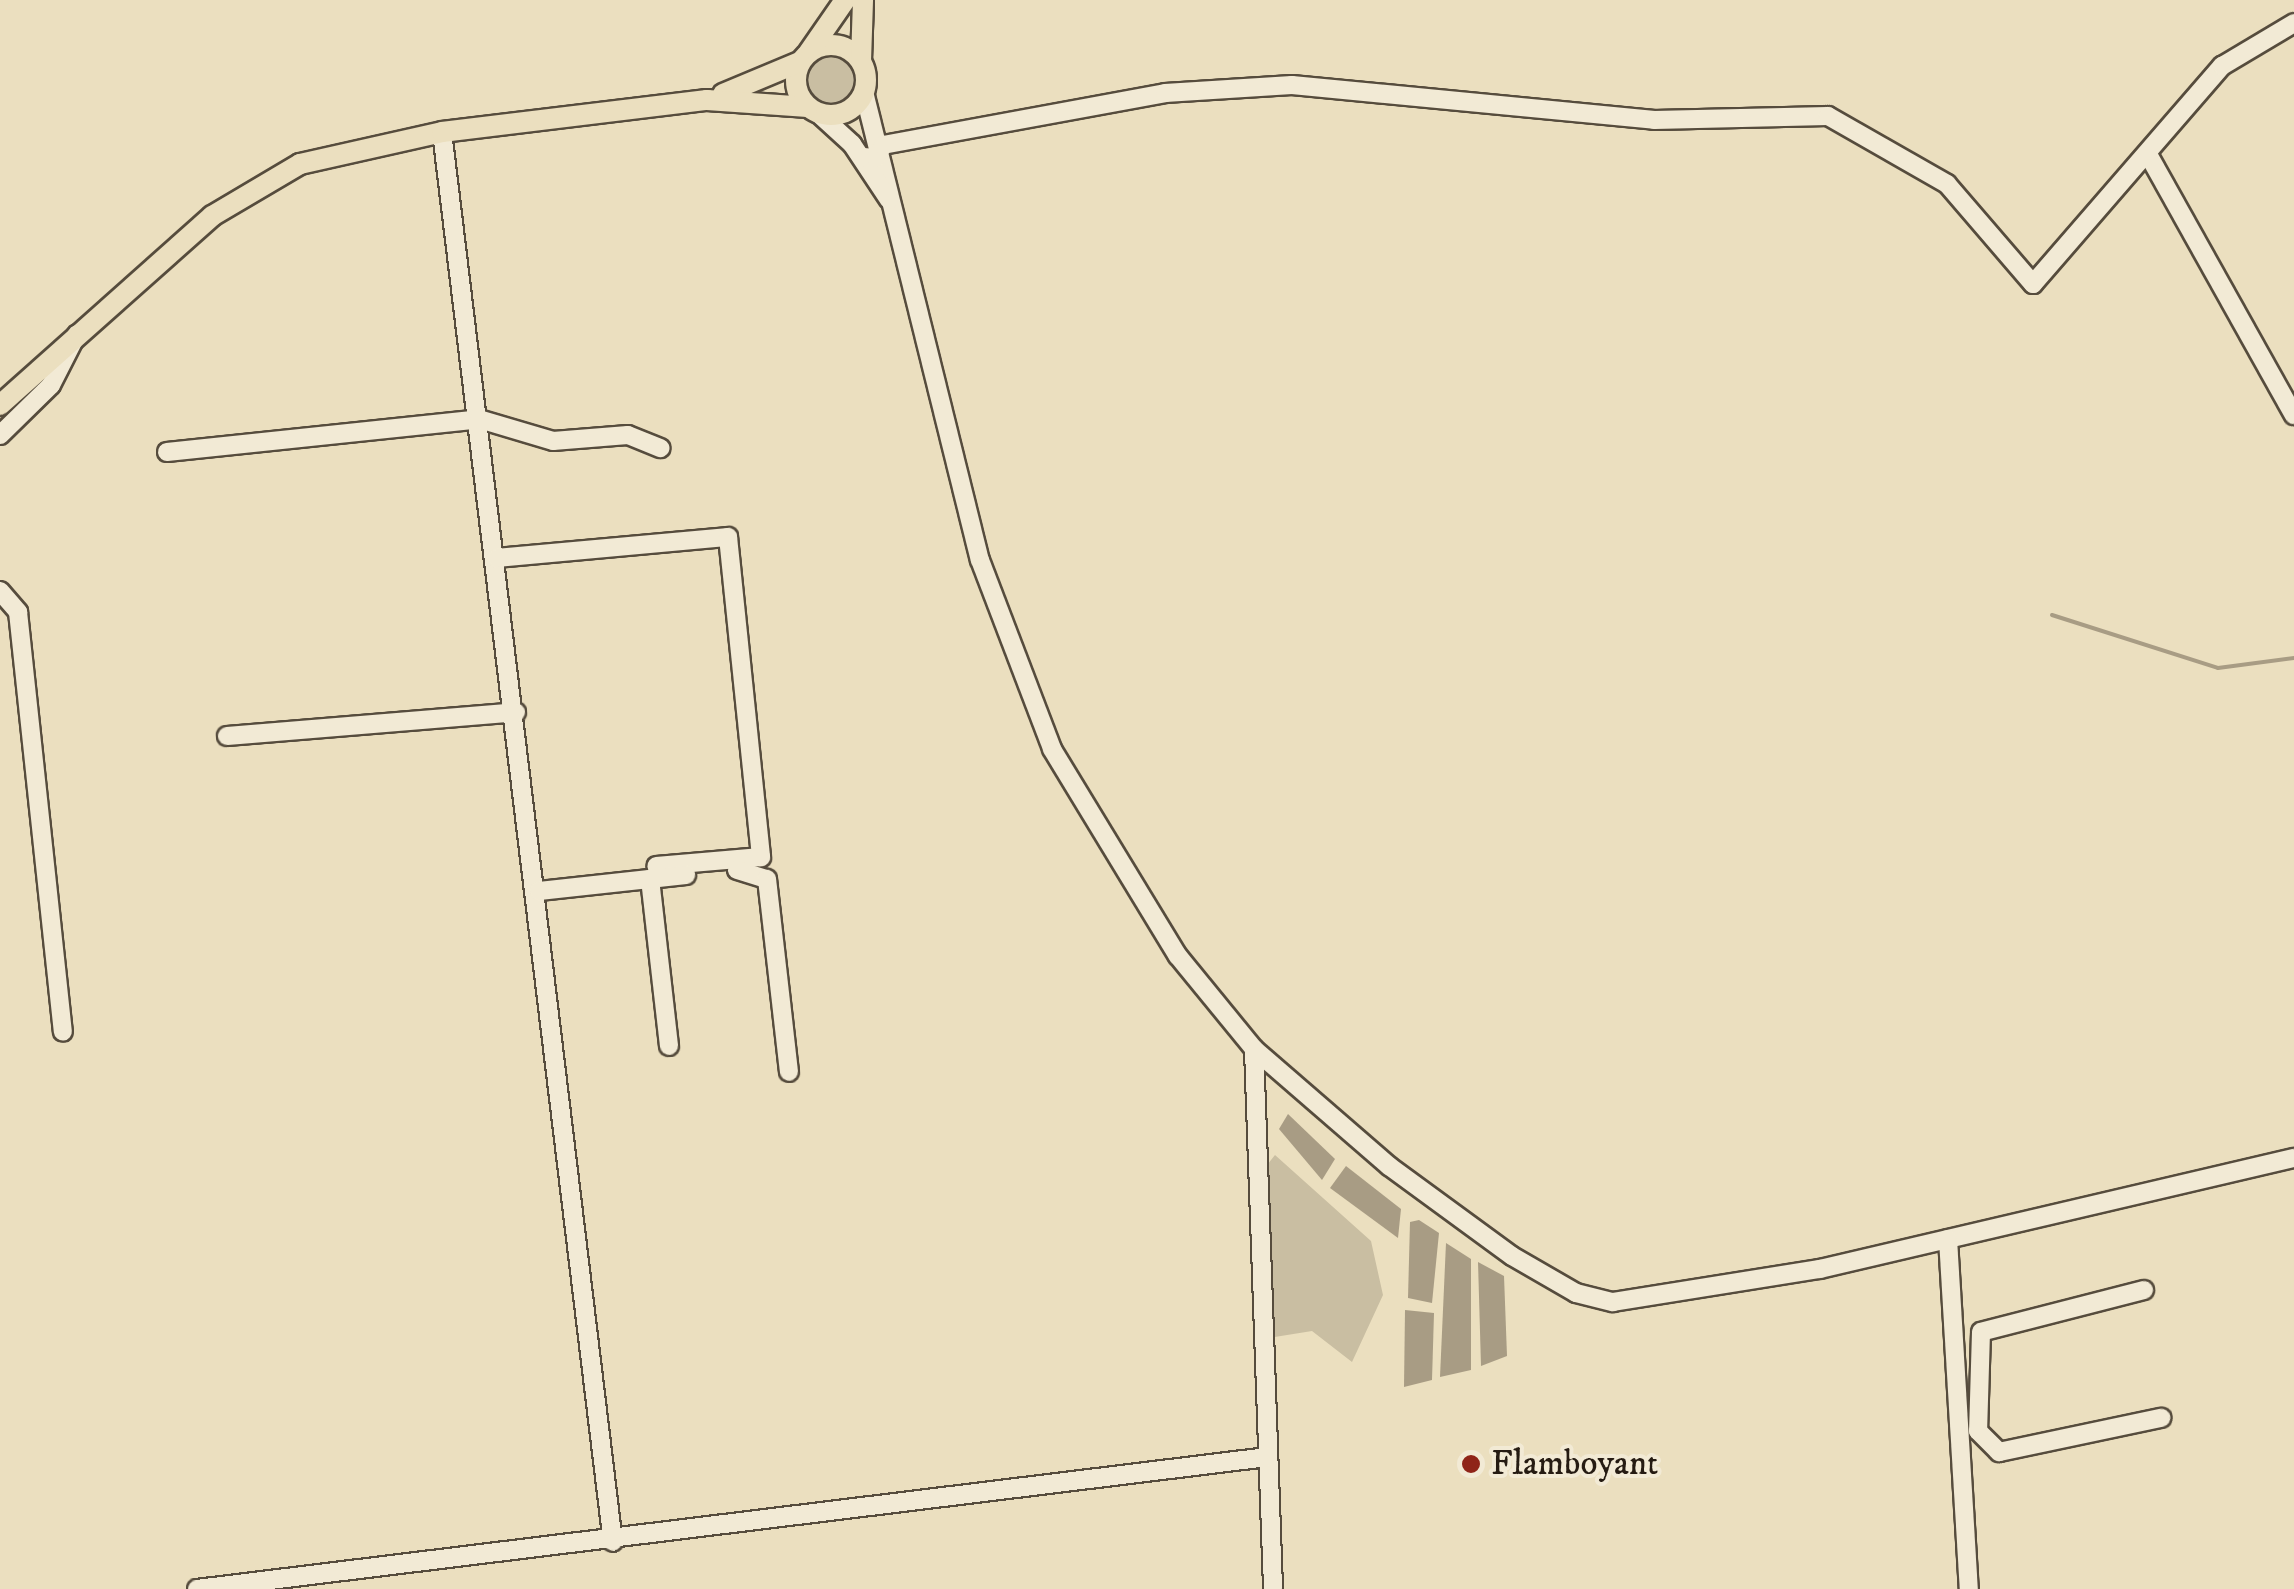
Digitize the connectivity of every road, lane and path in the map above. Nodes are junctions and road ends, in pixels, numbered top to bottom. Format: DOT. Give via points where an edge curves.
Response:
graph roads {
  1 [pos="845,0"];
  2 [pos="863,0"];
  3 [pos="2294,23"];
  4 [pos="804,57"];
  5 [pos="860,60"];
  6 [pos="864,92"];
  7 [pos="707,100"];
  8 [pos="813,110"];
  9 [pos="442,132"];
  10 [pos="883,145"];
  11 [pos="2149,156"];
  12 [pos="862,157"];
  13 [pos="894,208"];
  14 [pos="77,333"];
  15 [pos="3,394"];
  16 [pos="2294,416"];
  17 [pos="480,419"];
  18 [pos="0,434"];
  19 [pos="660,448"];
  20 [pos="167,452"];
  21 [pos="497,558"];
  22 [pos="0,591"];
  23 [pos="516,712"];
  24 [pos="227,736"];
  25 [pos="652,873"];
  26 [pos="539,891"];
  27 [pos="63,1032"];
  28 [pos="669,1046"];
  29 [pos="1254,1048"];
  30 [pos="789,1072"];
  31 [pos="2294,1158"];
  32 [pos="1948,1239"];
  33 [pos="2144,1290"];
  34 [pos="1977,1394"];
  35 [pos="1956,1396"];
  36 [pos="2161,1418"];
  37 [pos="1268,1457"];
  38 [pos="613,1542"];
  39 [pos="197,1589"];
  40 [pos="1273,1589"];
  41 [pos="1969,1589"];
  1 -- 4 [label="main road"];
  2 -- 5 [label="main road"];
  3 -- 11 [label="street" via="2222,66"];
  4 -- 5 [label="main road" via="842,46"];
  4 -- 7 [label="main road"];
  4 -- 8 [label="main road" via="796,86"];
  5 -- 6 [label="main road"];
  6 -- 8 [label="main road" via="850,110"];
  6 -- 10 [label="street"];
  7 -- 8 [label="main road"];
  7 -- 9 [label="main road"];
  8 -- 12 [label="street"];
  9 -- 14 [label="main road" via="341,150 249,187"];
  9 -- 17 [label="street"];
  10 -- 11 [label="street" via="1165,93 1292,85 1654,120 1828,116 1947,184 2032,284"];
  10 -- 12 [label="street" via="876,158"];
  10 -- 13 [label="street"];
  11 -- 16 [label="street"];
  12 -- 13 [label="street"];
  13 -- 29 [label="street" via="980,560 1044,731 1126,884"];
  14 -- 15 [label="main road"];
  14 -- 18 [label="street" via="59,374"];
  17 -- 19 [label="street" via="573,444 628,435"];
  17 -- 20 [label="street"];
  17 -- 21 [label="street"];
  21 -- 23 [label="street"];
  21 -- 25 [label="street" via="728,537 761,857"];
  22 -- 27 [label="street" via="18,612"];
  23 -- 24 [label="street"];
  23 -- 26 [label="street"];
  25 -- 26 [label="street"];
  25 -- 28 [label="street"];
  25 -- 30 [label="street" via="765,874"];
  26 -- 38 [label="street"];
  29 -- 32 [label="street" via="1389,1166 1584,1296 1674,1298"];
  29 -- 37 [label="street"];
  31 -- 32 [label="street"];
  32 -- 35 [label="street"];
  33 -- 34 [label="street" via="1991,1324 1976,1348"];
  34 -- 35 [label="street"];
  34 -- 36 [label="street" via="1978,1432 1999,1452"];
  35 -- 41 [label="street"];
  37 -- 38 [label="street"];
  37 -- 40 [label="street"];
  38 -- 39 [label="street"];
}
